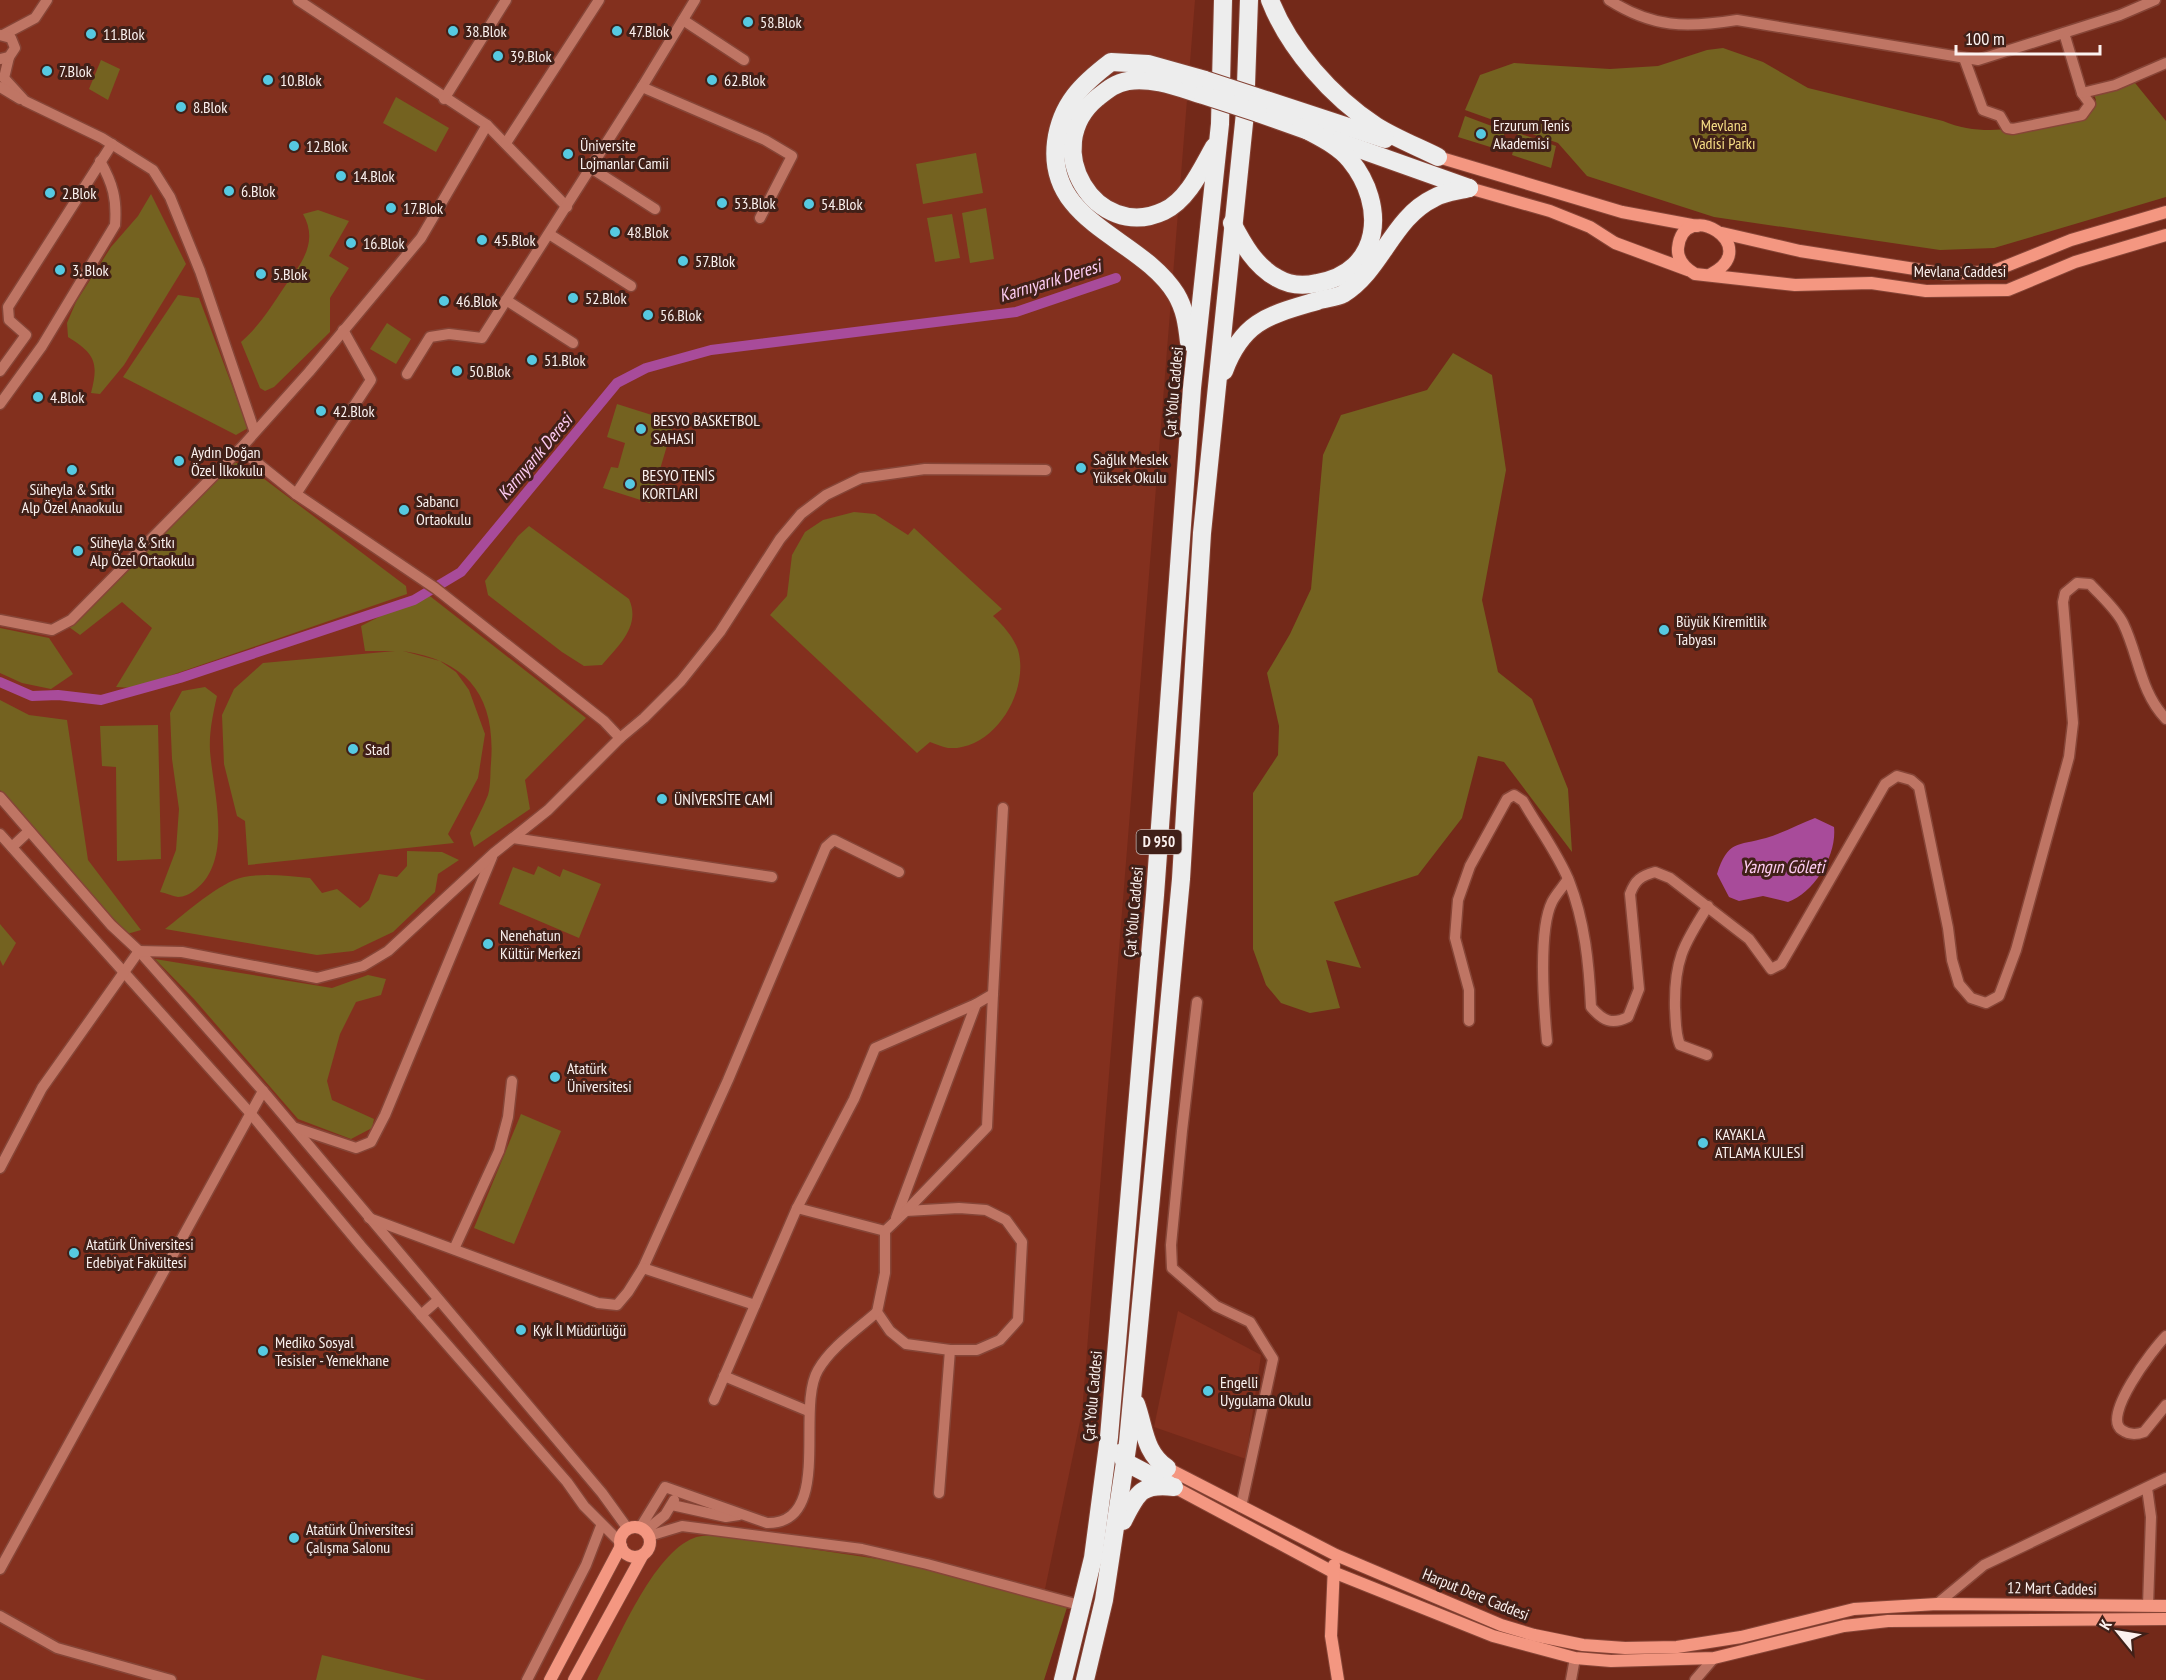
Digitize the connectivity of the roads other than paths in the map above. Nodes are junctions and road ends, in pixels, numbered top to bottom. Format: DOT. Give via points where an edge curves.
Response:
graph roads {
  1 [pos="47,0"];
  2 [pos="298,0"];
  3 [pos="506,0"];
  4 [pos="599,0"];
  5 [pos="695,0"];
  6 [pos="1223,0"];
  7 [pos="1249,0"];
  8 [pos="1270,0"];
  9 [pos="1609,0"];
  10 [pos="2155,0"];
  11 [pos="683,20"];
  12 [pos="2064,33"];
  13 [pos="2,35"];
  14 [pos="4,58"];
  15 [pos="1964,58"];
  16 [pos="744,60"];
  17 [pos="2166,63"];
  18 [pos="0,87"];
  19 [pos="642,87"];
  20 [pos="1204,87"];
  21 [pos="2082,93"];
  22 [pos="444,99"];
  23 [pos="25,101"];
  24 [pos="1262,107"];
  25 [pos="487,125"];
  26 [pos="1300,127"];
  27 [pos="1218,140"];
  28 [pos="506,143"];
  29 [pos="112,144"];
  30 [pos="1438,157"];
  31 [pos="100,162"];
  32 [pos="591,168"];
  33 [pos="1469,188"];
  34 [pos="567,207"];
  35 [pos="655,209"];
  36 [pos="2166,212"];
  37 [pos="760,218"];
  38 [pos="1232,223"];
  39 [pos="1697,226"];
  40 [pos="1722,233"];
  41 [pos="549,234"];
  42 [pos="2166,235"];
  43 [pos="2072,240"];
  44 [pos="2079,261"];
  45 [pos="1688,270"];
  46 [pos="1711,274"];
  47 [pos="631,286"];
  48 [pos="506,300"];
  49 [pos="343,330"];
  50 [pos="26,334"];
  51 [pos="573,343"];
  52 [pos="42,346"];
  53 [pos="0,371"];
  54 [pos="407,374"];
  55 [pos="1192,388"];
  56 [pos="1216,392"];
  57 [pos="0,404"];
  58 [pos="254,430"];
  59 [pos="240,449"];
  60 [pos="1046,470"];
  61 [pos="296,494"];
  62 [pos="0,620"];
  63 [pos="2166,719"];
  64 [pos="620,738"];
  65 [pos="0,798"];
  66 [pos="1003,808"];
  67 [pos="29,831"];
  68 [pos="0,834"];
  69 [pos="513,838"];
  70 [pos="12,847"];
  71 [pos="494,853"];
  72 [pos="899,872"];
  73 [pos="772,877"];
  74 [pos="1568,879"];
  75 [pos="1708,906"];
  76 [pos="140,951"];
  77 [pos="124,971"];
  78 [pos="993,994"];
  79 [pos="1197,1002"];
  80 [pos="976,1004"];
  81 [pos="1469,1021"];
  82 [pos="1547,1041"];
  83 [pos="1707,1055"];
  84 [pos="512,1081"];
  85 [pos="263,1091"];
  86 [pos="251,1114"];
  87 [pos="293,1127"];
  88 [pos="0,1168"];
  89 [pos="797,1208"];
  90 [pos="906,1210"];
  91 [pos="369,1218"];
  92 [pos="896,1218"];
  93 [pos="885,1231"];
  94 [pos="454,1249"];
  95 [pos="643,1268"];
  96 [pos="438,1300"];
  97 [pos="754,1305"];
  98 [pos="877,1312"];
  99 [pos="421,1315"];
  100 [pos="2166,1336"];
  101 [pos="950,1350"];
  102 [pos="724,1376"];
  103 [pos="1132,1393"];
  104 [pos="714,1400"];
  105 [pos="2166,1405"];
  106 [pos="808,1411"];
  107 [pos="542,1422"];
  108 [pos="527,1437"];
  109 [pos="1109,1437"];
  110 [pos="1125,1462"];
  111 [pos="1167,1468"];
  112 [pos="2163,1483"];
  113 [pos="1174,1487"];
  114 [pos="2147,1488"];
  115 [pos="679,1492"];
  116 [pos="939,1493"];
  117 [pos="672,1505"];
  118 [pos="1241,1507"];
  119 [pos="742,1515"];
  120 [pos="601,1526"];
  121 [pos="641,1531"];
  122 [pos="1113,1541"];
  123 [pos="621,1544"];
  124 [pos="1336,1555"];
  125 [pos="642,1556"];
  126 [pos="0,1569"];
  127 [pos="1333,1572"];
  128 [pos="1937,1604"];
  129 [pos="1083,1606"];
  130 [pos="2148,1606"];
  131 [pos="2166,1606"];
  132 [pos="0,1616"];
  133 [pos="2166,1619"];
  134 [pos="1938,1620"];
  135 [pos="1575,1658"];
  136 [pos="1714,1658"];
  137 [pos="1063,1679"];
  138 [pos="171,1680"];
  139 [pos="527,1680"];
  140 [pos="550,1680"];
  141 [pos="574,1680"];
  142 [pos="1085,1680"];
  143 [pos="1338,1680"];
  144 [pos="1571,1680"];
  145 [pos="1695,1680"];
  1 -- 13 [label="street" via="35,18"];
  2 -- 22 [label="street"];
  3 -- 22 [label="street"];
  4 -- 28 [label="street"];
  5 -- 11 [label="street"];
  6 -- 27 [label="highway, Çat Yolu Caddesi / D 950"];
  7 -- 38 [label="highway, D 950" via="1245,112"];
  8 -- 30 [label="highway" via="1305,58 1346,104 1378,127"];
  9 -- 15 [label="street" via="1634,16 1668,23 1704,25 1737,20"];
  10 -- 12 [label="street"];
  11 -- 16 [label="street"];
  11 -- 19 [label="street"];
  12 -- 15 [label="street" via="1978,60"];
  12 -- 21 [label="street"];
  13 -- 14 [label="street" via="14,44 14,52"];
  14 -- 23 [label="street" via="4,78"];
  15 -- 21 [label="street" via="1983,110 2000,116 2007,128 2082,115 2090,104"];
  17 -- 21 [label="street" via="2115,85"];
  18 -- 23 [label="street"];
  19 -- 32 [label="street"];
  19 -- 37 [label="street" via="765,140 792,156"];
  20 -- 24 [label="highway, bridge"];
  20 -- 27 [label="highway" via="1143,80 1112,85 1087,106 1072,135 1073,165 1083,188 1100,203 1120,215 1142,218 1166,210 1192,185"];
  20 -- 55 [label="highway" via="1148,64 1111,62 1068,103 1059,123 1055,161 1066,196 1107,235 1158,272 1176,293 1186,316"];
  22 -- 25 [label="street"];
  23 -- 29 [label="street"];
  24 -- 26 [label="highway"];
  24 -- 30 [label="highway"];
  25 -- 28 [label="street"];
  25 -- 49 [label="street" via="421,238"];
  26 -- 33 [label="highway"];
  26 -- 38 [label="highway" via="1348,158 1364,179 1375,217 1362,259 1336,280 1303,286 1278,279 1246,250"];
  27 -- 55 [label="highway, Çat Yolu Caddesi / D 950"];
  28 -- 34 [label="street"];
  29 -- 31 [label="street"];
  29 -- 58 [label="street" via="153,170 170,197 200,271"];
  30 -- 39 [label="street" via="1622,212"];
  31 -- 50 [label="street" via="8,307 9,320"];
  31 -- 52 [label="street" via="114,186 115,225"];
  32 -- 34 [label="street"];
  32 -- 35 [label="street"];
  33 -- 45 [label="street" via="1550,211 1632,250"];
  33 -- 56 [label="highway" via="1435,197 1417,208 1363,277 1342,295 1280,311 1244,332"];
  34 -- 41 [label="street"];
  36 -- 43 [label="street, Mevlana Caddesi"];
  38 -- 56 [label="highway, D 950"];
  39 -- 40 [label="street" via="1708,225"];
  39 -- 45 [label="street" via="1685,233 1678,248"];
  40 -- 43 [label="street, Mevlana Caddesi" via="1800,251 1947,274 1994,271"];
  40 -- 46 [label="street" via="1728,257"];
  41 -- 47 [label="street"];
  41 -- 48 [label="street"];
  42 -- 44 [label="street, Mevlana Caddesi"];
  43 -- 44 [label="street"];
  44 -- 46 [label="street, Mevlana Caddesi" via="2008,290 1926,291 1871,283 1795,285"];
  45 -- 46 [label="street"];
  48 -- 51 [label="street"];
  48 -- 54 [label="street" via="482,338 449,334 430,338"];
  49 -- 58 [label="street"];
  49 -- 61 [label="street" via="371,380"];
  50 -- 52 [label="street"];
  50 -- 53 [label="street"];
  52 -- 57 [label="street"];
  55 -- 109 [label="highway, Çat Yolu Caddesi / D 950" via="1154,907"];
  56 -- 103 [label="highway, D 950" via="1181,879"];
  58 -- 59 [label="street"];
  59 -- 61 [label="street"];
  59 -- 62 [label="street" via="71,620 52,630"];
  60 -- 64 [label="street" via="925,469 861,477 826,495 801,514 780,539 720,632 681,681"];
  61 -- 64 [label="street" via="441,592 604,721"];
  63 -- 75 [label="street" via="2146,692 2122,621 2090,584 2077,583 2065,593 2063,602 2073,723 2069,757 2016,950 1999,996 1986,1004 1971,998 1959,984 1919,787 1911,780 1897,776 1885,783 1781,964 1771,969 1749,939"];
  64 -- 69 [label="street" via="548,810"];
  65 -- 67 [label="street"];
  66 -- 78 [label="street"];
  67 -- 70 [label="street"];
  67 -- 76 [label="street" via="111,926"];
  68 -- 70 [label="street"];
  69 -- 71 [label="street"];
  69 -- 73 [label="street"];
  70 -- 77 [label="street"];
  71 -- 76 [label="street" via="388,951 338,975 317,978 182,952"];
  71 -- 87 [label="street" via="371,1142 356,1148"];
  72 -- 95 [label="street" via="834,840 826,847 728,1080"];
  74 -- 75 [label="street" via="1579,910 1588,960 1591,1007 1606,1021 1616,1023 1628,1017 1639,989 1630,894 1634,883 1655,872 1670,878"];
  74 -- 81 [label="street" via="1523,801 1514,795 1507,799 1470,866 1458,900 1455,938 1469,990"];
  74 -- 82 [label="street" via="1548,916 1544,957"];
  75 -- 83 [label="street" via="1678,960 1674,979 1676,1036 1680,1045"];
  76 -- 77 [label="street"];
  76 -- 85 [label="street"];
  77 -- 86 [label="street"];
  77 -- 88 [label="street" via="42,1088"];
  78 -- 80 [label="street"];
  78 -- 90 [label="street" via="987,1127"];
  79 -- 118 [label="street" via="1171,1245 1172,1269 1216,1306 1250,1322 1273,1359"];
  80 -- 89 [label="street" via="875,1048 854,1099"];
  80 -- 92 [label="street"];
  84 -- 94 [label="street" via="499,1151"];
  85 -- 86 [label="street"];
  85 -- 87 [label="street"];
  86 -- 99 [label="street"];
  86 -- 126 [label="street"];
  87 -- 91 [label="street"];
  89 -- 93 [label="street"];
  89 -- 97 [label="street"];
  90 -- 92 [label="street"];
  90 -- 101 [label="street" via="986,1210 1006,1220 1022,1242 1018,1320 1000,1340 977,1350"];
  91 -- 94 [label="street"];
  91 -- 96 [label="street"];
  92 -- 93 [label="street"];
  93 -- 98 [label="street" via="885,1273"];
  94 -- 95 [label="street" via="608,1306 616,1305 628,1292"];
  95 -- 97 [label="street"];
  96 -- 99 [label="street"];
  96 -- 107 [label="street"];
  97 -- 102 [label="street"];
  98 -- 101 [label="street" via="890,1331 906,1344"];
  98 -- 106 [label="street" via="818,1370"];
  99 -- 108 [label="street"];
  100 -- 105 [label="street" via="2118,1407 2115,1422 2128,1434 2140,1434"];
  101 -- 116 [label="street"];
  102 -- 104 [label="street"];
  102 -- 106 [label="street"];
  103 -- 110 [label="highway, D 950"];
  103 -- 111 [label="highway" via="1144,1439"];
  106 -- 119 [label="street" via="809,1475 798,1510 775,1524"];
  107 -- 108 [label="street"];
  107 -- 121 [label="street"];
  108 -- 120 [label="street"];
  109 -- 110 [label="highway"];
  109 -- 129 [label="highway, Çat Yolu Caddesi / D 950"];
  110 -- 113 [label="highway"];
  110 -- 122 [label="highway, D 950"];
  111 -- 118 [label="street, Harput Dere Caddesi"];
  112 -- 114 [label="street"];
  113 -- 122 [label="highway" via="1148,1487 1133,1498"];
  113 -- 127 [label="street, Harput Dere Caddesi"];
  114 -- 128 [label="street" via="1984,1565"];
  114 -- 130 [label="street" via="2151,1517"];
  115 -- 117 [label="street"];
  115 -- 119 [label="street"];
  115 -- 121 [label="street" via="665,1487"];
  117 -- 119 [label="street" via="726,1517"];
  117 -- 121 [label="street" via="665,1515"];
  118 -- 124 [label="street, Harput Dere Caddesi"];
  120 -- 123 [label="street"];
  120 -- 139 [label="street" via="586,1565"];
  121 -- 123 [label="street" via="622,1534"];
  121 -- 125 [label="street" via="650,1546"];
  121 -- 129 [label="street" via="682,1526 862,1549"];
  122 -- 142 [label="highway, D 950"];
  123 -- 125 [label="street" via="630,1556"];
  123 -- 140 [label="street"];
  124 -- 127 [label="street"];
  124 -- 128 [label="street, Harput Dere Caddesi" via="1501,1625 1582,1645 1677,1647 1741,1637 1854,1609"];
  125 -- 141 [label="street"];
  127 -- 135 [label="street, Harput Dere Caddesi" via="1493,1636"];
  127 -- 143 [label="street" via="1331,1636"];
  128 -- 130 [label="street, 12 Mart Caddesi"];
  129 -- 137 [label="highway, Çat Yolu Caddesi / D 950"];
  130 -- 131 [label="street, 12 Mart Caddesi"];
  132 -- 138 [label="street" via="57,1648"];
  133 -- 134 [label="street, 12 Mart Caddesi"];
  134 -- 136 [label="street, Harput Dere Caddesi" via="1844,1626"];
  135 -- 136 [label="street, Harput Dere Caddesi"];
  135 -- 144 [label="street"];
  136 -- 145 [label="street"];
}
